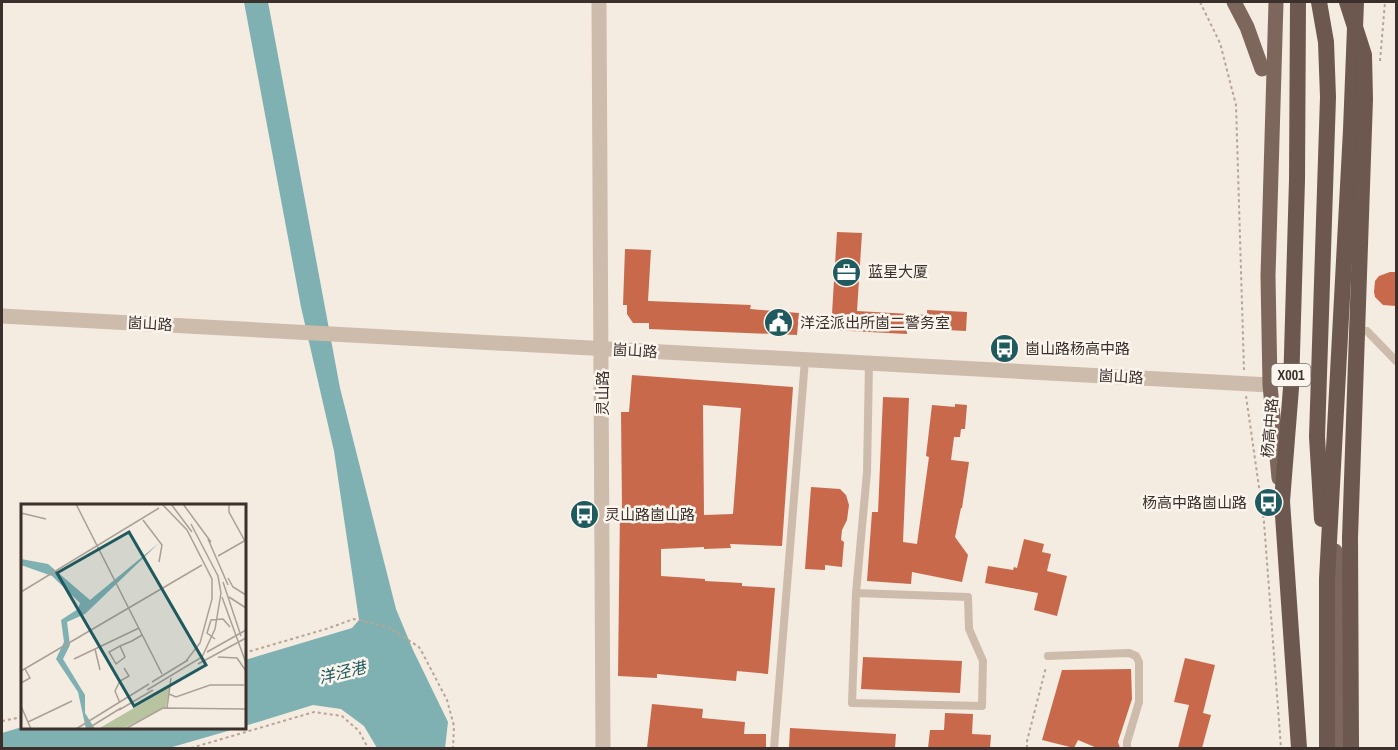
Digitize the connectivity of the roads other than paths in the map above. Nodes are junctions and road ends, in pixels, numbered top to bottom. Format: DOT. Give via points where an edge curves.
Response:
graph roads {
  1 [pos="599,2"];
  2 [pos="1234,2"];
  3 [pos="1275,2"];
  4 [pos="1298,2"];
  5 [pos="1319,2"];
  6 [pos="1347,2"];
  7 [pos="1356,2"];
  8 [pos="1366,2"];
  9 [pos="1354,42"];
  10 [pos="1273,142"];
  11 [pos="2,316"];
  12 [pos="1341,332"];
  13 [pos="603,350"];
  14 [pos="805,360"];
  15 [pos="1396,361"];
  16 [pos="869,364"];
  17 [pos="1270,385"];
  18 [pos="1333,475"];
  19 [pos="1282,501"];
  20 [pos="1327,579"];
  21 [pos="855,593"];
  22 [pos="1048,656"];
  23 [pos="603,748"];
  24 [pos="774,748"];
  25 [pos="1128,748"];
  26 [pos="1299,748"];
  27 [pos="1328,748"];
  28 [pos="1340,748"];
  29 [pos="1351,748"];
  1 -- 13 [label="street, 灵山路"];
  2 -- 10 [label="main road, bridge" via="1263,69"];
  3 -- 10 [label="main road, X001"];
  4 -- 19 [label="highway, 杨高中路 / X001" via="1291,388"];
  5 -- 20 [label="highway" via="1326,42 1328,97 1317,437"];
  6 -- 29 [label="highway, bridge" via="1364,55 1365,99 1350,538"];
  7 -- 9 [label="highway"];
  8 -- 9 [label="highway"];
  9 -- 12 [label="highway"];
  10 -- 17 [label="main road, X001"];
  11 -- 13 [label="street, 崮山路"];
  12 -- 15 [label="lane" via="1366,331"];
  12 -- 18 [label="highway"];
  13 -- 14 [label="street, 崮山路"];
  13 -- 23 [label="street, 灵山路"];
  14 -- 16 [label="street, 崮山路"];
  14 -- 24 [label="lane"];
  16 -- 17 [label="street, 崮山路"];
  16 -- 21 [label="lane" via="867,472"];
  17 -- 19 [label="main road"];
  18 -- 20 [label="highway"];
  18 -- 28 [label="main road"];
  19 -- 26 [label="highway, 杨高中路 / X001"];
  20 -- 27 [label="highway"];
  21 -- 21 [label="lane" via="852,703 982,706 982,661 969,629 968,597"];
  22 -- 25 [label="lane" via="1136,656 1139,702"];
}
